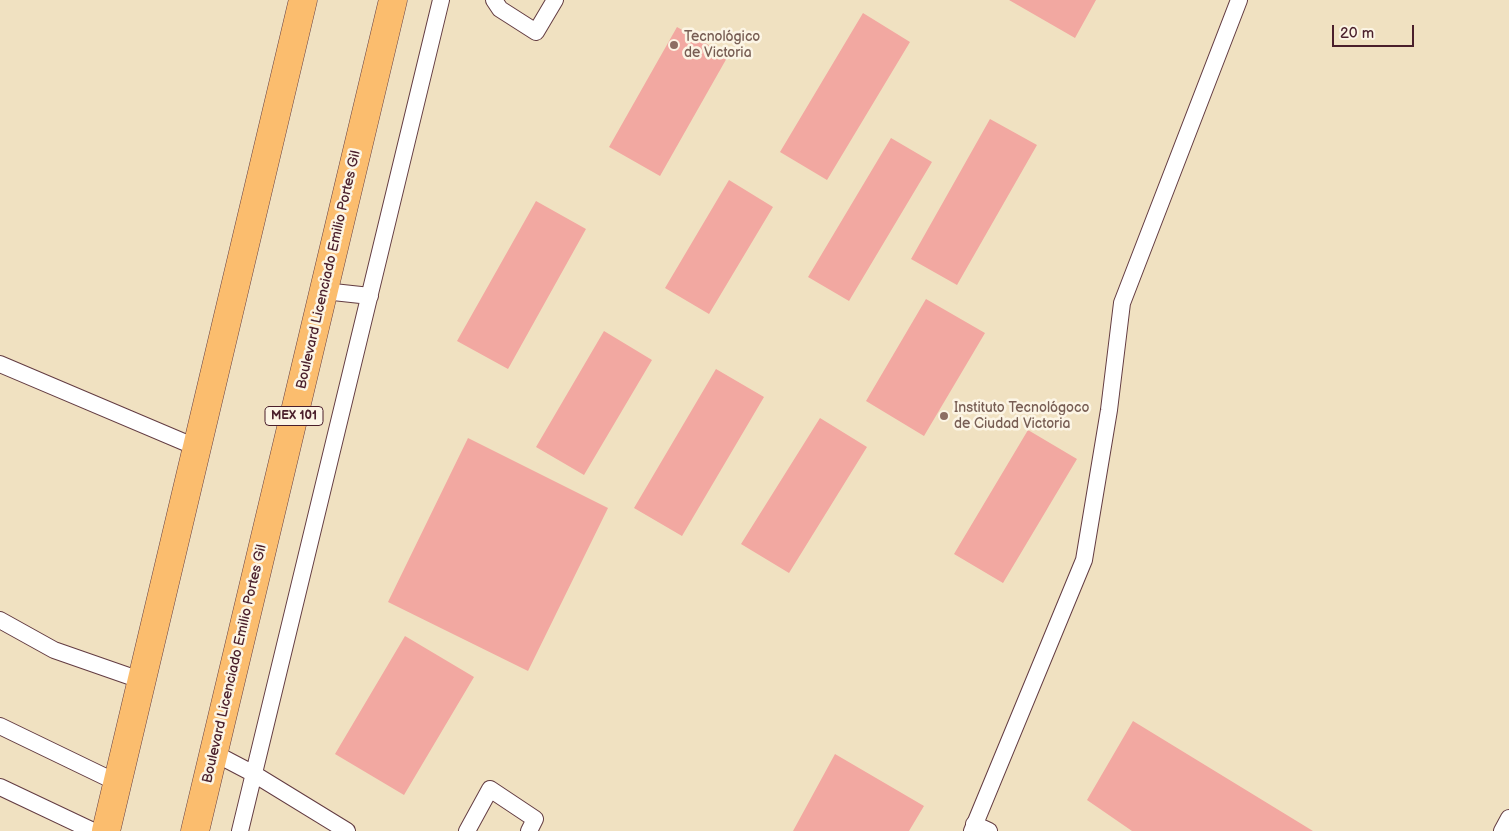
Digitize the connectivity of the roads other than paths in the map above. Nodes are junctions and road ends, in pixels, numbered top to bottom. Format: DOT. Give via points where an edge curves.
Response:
graph roads {
  1 [pos="303,0"];
  2 [pos="393,0"];
  3 [pos="441,0"];
  4 [pos="494,0"];
  5 [pos="555,0"];
  6 [pos="1239,0"];
  7 [pos="324,291"];
  8 [pos="370,296"];
  9 [pos="0,364"];
  10 [pos="198,448"];
  11 [pos="0,620"];
  12 [pos="143,681"];
  13 [pos="0,726"];
  14 [pos="214,753"];
  15 [pos="254,774"];
  16 [pos="118,783"];
  17 [pos="0,787"];
  18 [pos="1509,818"];
  19 [pos="978,829"];
  20 [pos="93,831"];
  21 [pos="106,831"];
  22 [pos="195,831"];
  23 [pos="240,831"];
  24 [pos="348,831"];
  25 [pos="467,831"];
  26 [pos="529,831"];
  27 [pos="1502,831"];
  1 -- 10 [label="main road"];
  2 -- 7 [label="main road, Boulevard Licenciado Emilio Portes Gil / MEX 101"];
  3 -- 8 [label="lane"];
  4 -- 5 [label="lane" via="500,9 536,32"];
  6 -- 19 [label="lane" via="1122,303 1109,410 1084,560"];
  7 -- 8 [label="lane"];
  7 -- 14 [label="main road, Boulevard Licenciado Emilio Portes Gil / MEX 101"];
  8 -- 15 [label="lane"];
  9 -- 10 [label="lane"];
  10 -- 12 [label="main road"];
  11 -- 12 [label="lane" via="54,650"];
  12 -- 16 [label="main road"];
  13 -- 16 [label="lane"];
  14 -- 15 [label="lane"];
  14 -- 22 [label="main road, Boulevard Licenciado Emilio Portes Gil / MEX 101"];
  15 -- 23 [label="lane"];
  15 -- 24 [label="lane"];
  16 -- 21 [label="main road"];
  17 -- 20 [label="lane"];
  18 -- 27 [label="lane"];
  25 -- 26 [label="lane" via="490,789 535,819"];
}
